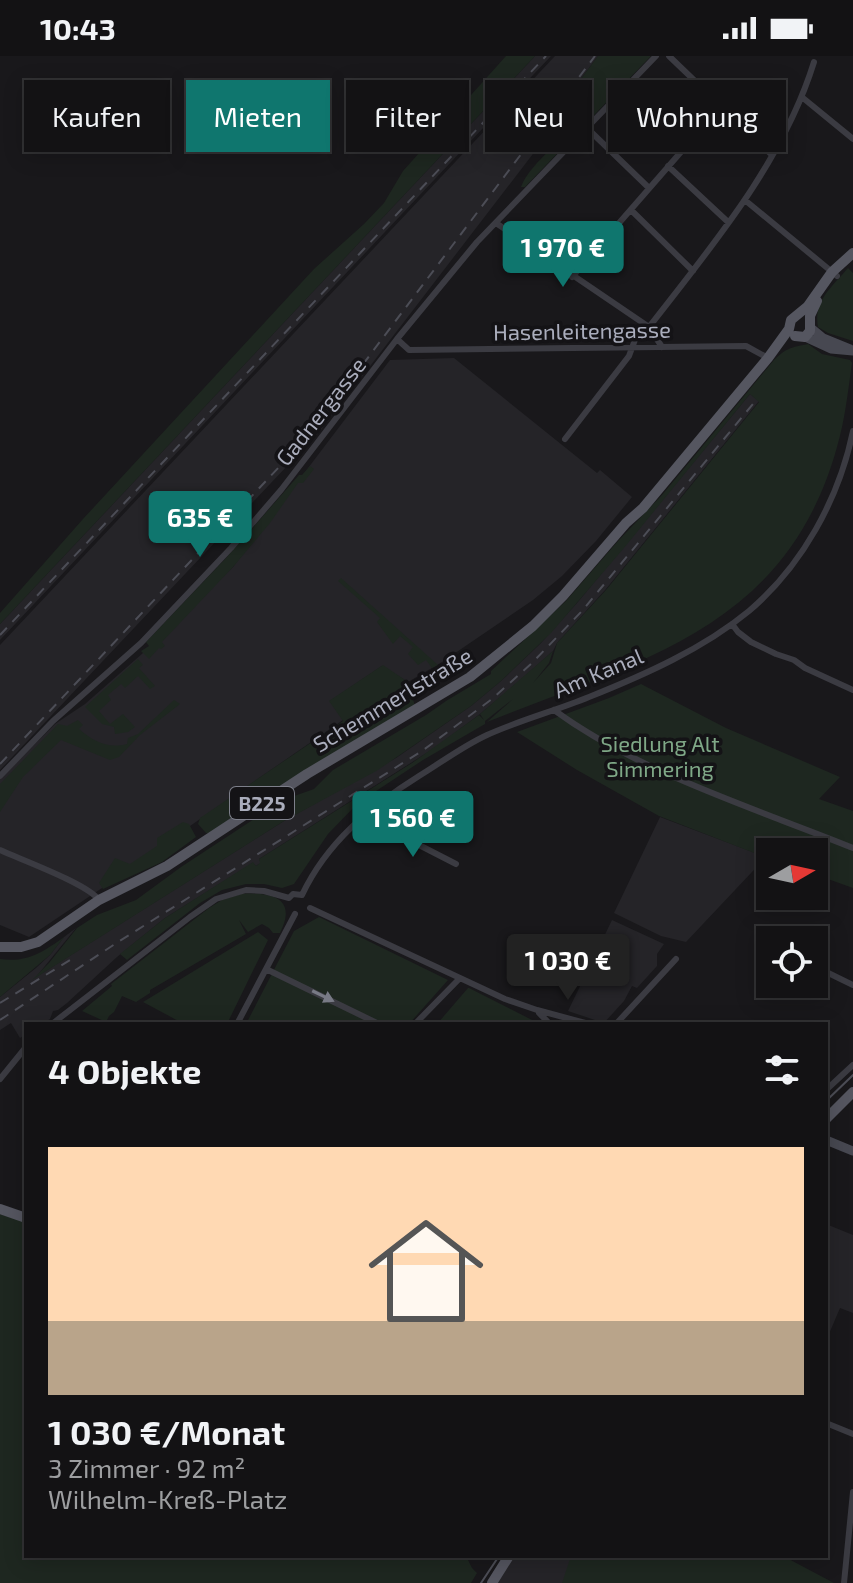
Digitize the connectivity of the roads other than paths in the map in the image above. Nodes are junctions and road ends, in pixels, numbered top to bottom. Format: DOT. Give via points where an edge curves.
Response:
graph roads {
  1 [pos="656,56"];
  2 [pos="669,56"];
  3 [pos="814,62"];
  4 [pos="694,80"];
  5 [pos="803,98"];
  6 [pos="592,125"];
  7 [pos="592,133"];
  8 [pos="853,139"];
  9 [pos="565,152"];
  10 [pos="680,152"];
  11 [pos="769,152"];
  12 [pos="772,155"];
  13 [pos="668,166"];
  14 [pos="649,188"];
  15 [pos="746,201"];
  16 [pos="631,210"];
  17 [pos="728,222"];
  18 [pos="496,223"];
  19 [pos="853,254"];
  20 [pos="693,271"];
  21 [pos="835,274"];
  22 [pos="572,277"];
  23 [pos="649,327"];
  24 [pos="802,330"];
  25 [pos="397,339"];
  26 [pos="633,347"];
  27 [pos="662,347"];
  28 [pos="853,351"];
  29 [pos="768,358"];
  30 [pos="853,431"];
  31 [pos="565,439"];
  32 [pos="732,624"];
  33 [pos="853,690"];
  34 [pos="554,710"];
  35 [pos="0,776"];
  36 [pos="373,806"];
  37 [pos="360,818"];
  38 [pos="384,827"];
  39 [pos="853,848"];
  40 [pos="0,850"];
  41 [pos="456,864"];
  42 [pos="302,895"];
  43 [pos="289,898"];
  44 [pos="99,900"];
  45 [pos="310,908"];
  46 [pos="295,914"];
  47 [pos="0,947"];
  48 [pos="676,959"];
  49 [pos="266,969"];
  50 [pos="828,973"];
  51 [pos="459,979"];
  52 [pos="853,985"];
  53 [pos="537,1010"];
  54 [pos="55,1022"];
  55 [pos="238,1022"];
  56 [pos="375,1022"];
  57 [pos="417,1022"];
  58 [pos="548,1022"];
  59 [pos="582,1022"];
  60 [pos="618,1022"];
  61 [pos="24,1049"];
  62 [pos="853,1065"];
  63 [pos="0,1079"];
  64 [pos="828,1088"];
  65 [pos="853,1092"];
  66 [pos="828,1117"];
  67 [pos="828,1141"];
  68 [pos="853,1151"];
  69 [pos="0,1209"];
  70 [pos="24,1217"];
  71 [pos="828,1424"];
  72 [pos="853,1434"];
  73 [pos="853,1492"];
  74 [pos="508,1558"];
  75 [pos="492,1583"];
  76 [pos="844,1583"];
  1 -- 6 [label="street, Gadnergasse"];
  2 -- 4 [label="street"];
  3 -- 5 [label="street"];
  5 -- 8 [label="street"];
  5 -- 12 [label="street"];
  7 -- 14 [label="street"];
  9 -- 18 [label="street, Gadnergasse"];
  10 -- 13 [label="street"];
  11 -- 12 [label="street"];
  12 -- 15 [label="street"];
  13 -- 14 [label="street"];
  13 -- 17 [label="street"];
  14 -- 16 [label="street"];
  15 -- 17 [label="street"];
  15 -- 21 [label="street"];
  16 -- 20 [label="street"];
  16 -- 22 [label="street"];
  17 -- 20 [label="street"];
  18 -- 22 [label="street"];
  18 -- 25 [label="street, Gadnergasse"];
  19 -- 21 [label="main road, Schemmerlstraße / B225"];
  20 -- 23 [label="street"];
  21 -- 24 [label="main road, Schemmerlstraße / B225"];
  21 -- 24 [label="main road, Schemmerlstraße / B225" via="797,316 804,316"];
  22 -- 23 [label="street"];
  23 -- 26 [label="street" via="639,329"];
  23 -- 27 [label="street"];
  24 -- 28 [label="street"];
  24 -- 29 [label="main road, Schemmerlstraße / B225"];
  25 -- 26 [label="street, Hasenleitengasse" via="409,350"];
  25 -- 35 [label="street, Gadnergasse" via="231,548 141,643"];
  26 -- 27 [label="street, Hasenleitengasse"];
  26 -- 31 [label="street"];
  27 -- 29 [label="street, Hasenleitengasse" via="746,346"];
  29 -- 44 [label="main road, Schemmerlstraße / B225" via="563,596 486,666 167,866"];
  30 -- 32 [label="street, Am Kanal" via="834,492 804,547 776,584"];
  32 -- 33 [label="street" via="751,642"];
  32 -- 34 [label="street, Am Kanal" via="638,677"];
  34 -- 36 [label="street, Am Kanal" via="478,740"];
  34 -- 39 [label="street" via="645,764"];
  36 -- 37 [label="street, Am Kanal"];
  36 -- 38 [label="street"];
  37 -- 38 [label="street"];
  37 -- 42 [label="street, Am Kanal" via="324,858"];
  38 -- 41 [label="street"];
  40 -- 44 [label="street" via="83,887"];
  42 -- 43 [label="street"];
  42 -- 45 [label="street"];
  43 -- 46 [label="street"];
  43 -- 54 [label="street" via="246,890 216,899"];
  44 -- 47 [label="main road, Schemmerlstraße / B225" via="38,942"];
  45 -- 46 [label="street"];
  45 -- 51 [label="street"];
  46 -- 49 [label="street"];
  48 -- 60 [label="street"];
  49 -- 55 [label="street"];
  49 -- 56 [label="street, one-way"];
  50 -- 52 [label="street"];
  51 -- 53 [label="street"];
  51 -- 57 [label="street"];
  53 -- 58 [label="street"];
  53 -- 59 [label="street"];
  61 -- 63 [label="street"];
  62 -- 64 [label="street"];
  65 -- 66 [label="main road"];
  67 -- 68 [label="street"];
  69 -- 70 [label="main road"];
  71 -- 72 [label="street"];
  73 -- 76 [label="street"];
  74 -- 75 [label="main road"];
}
